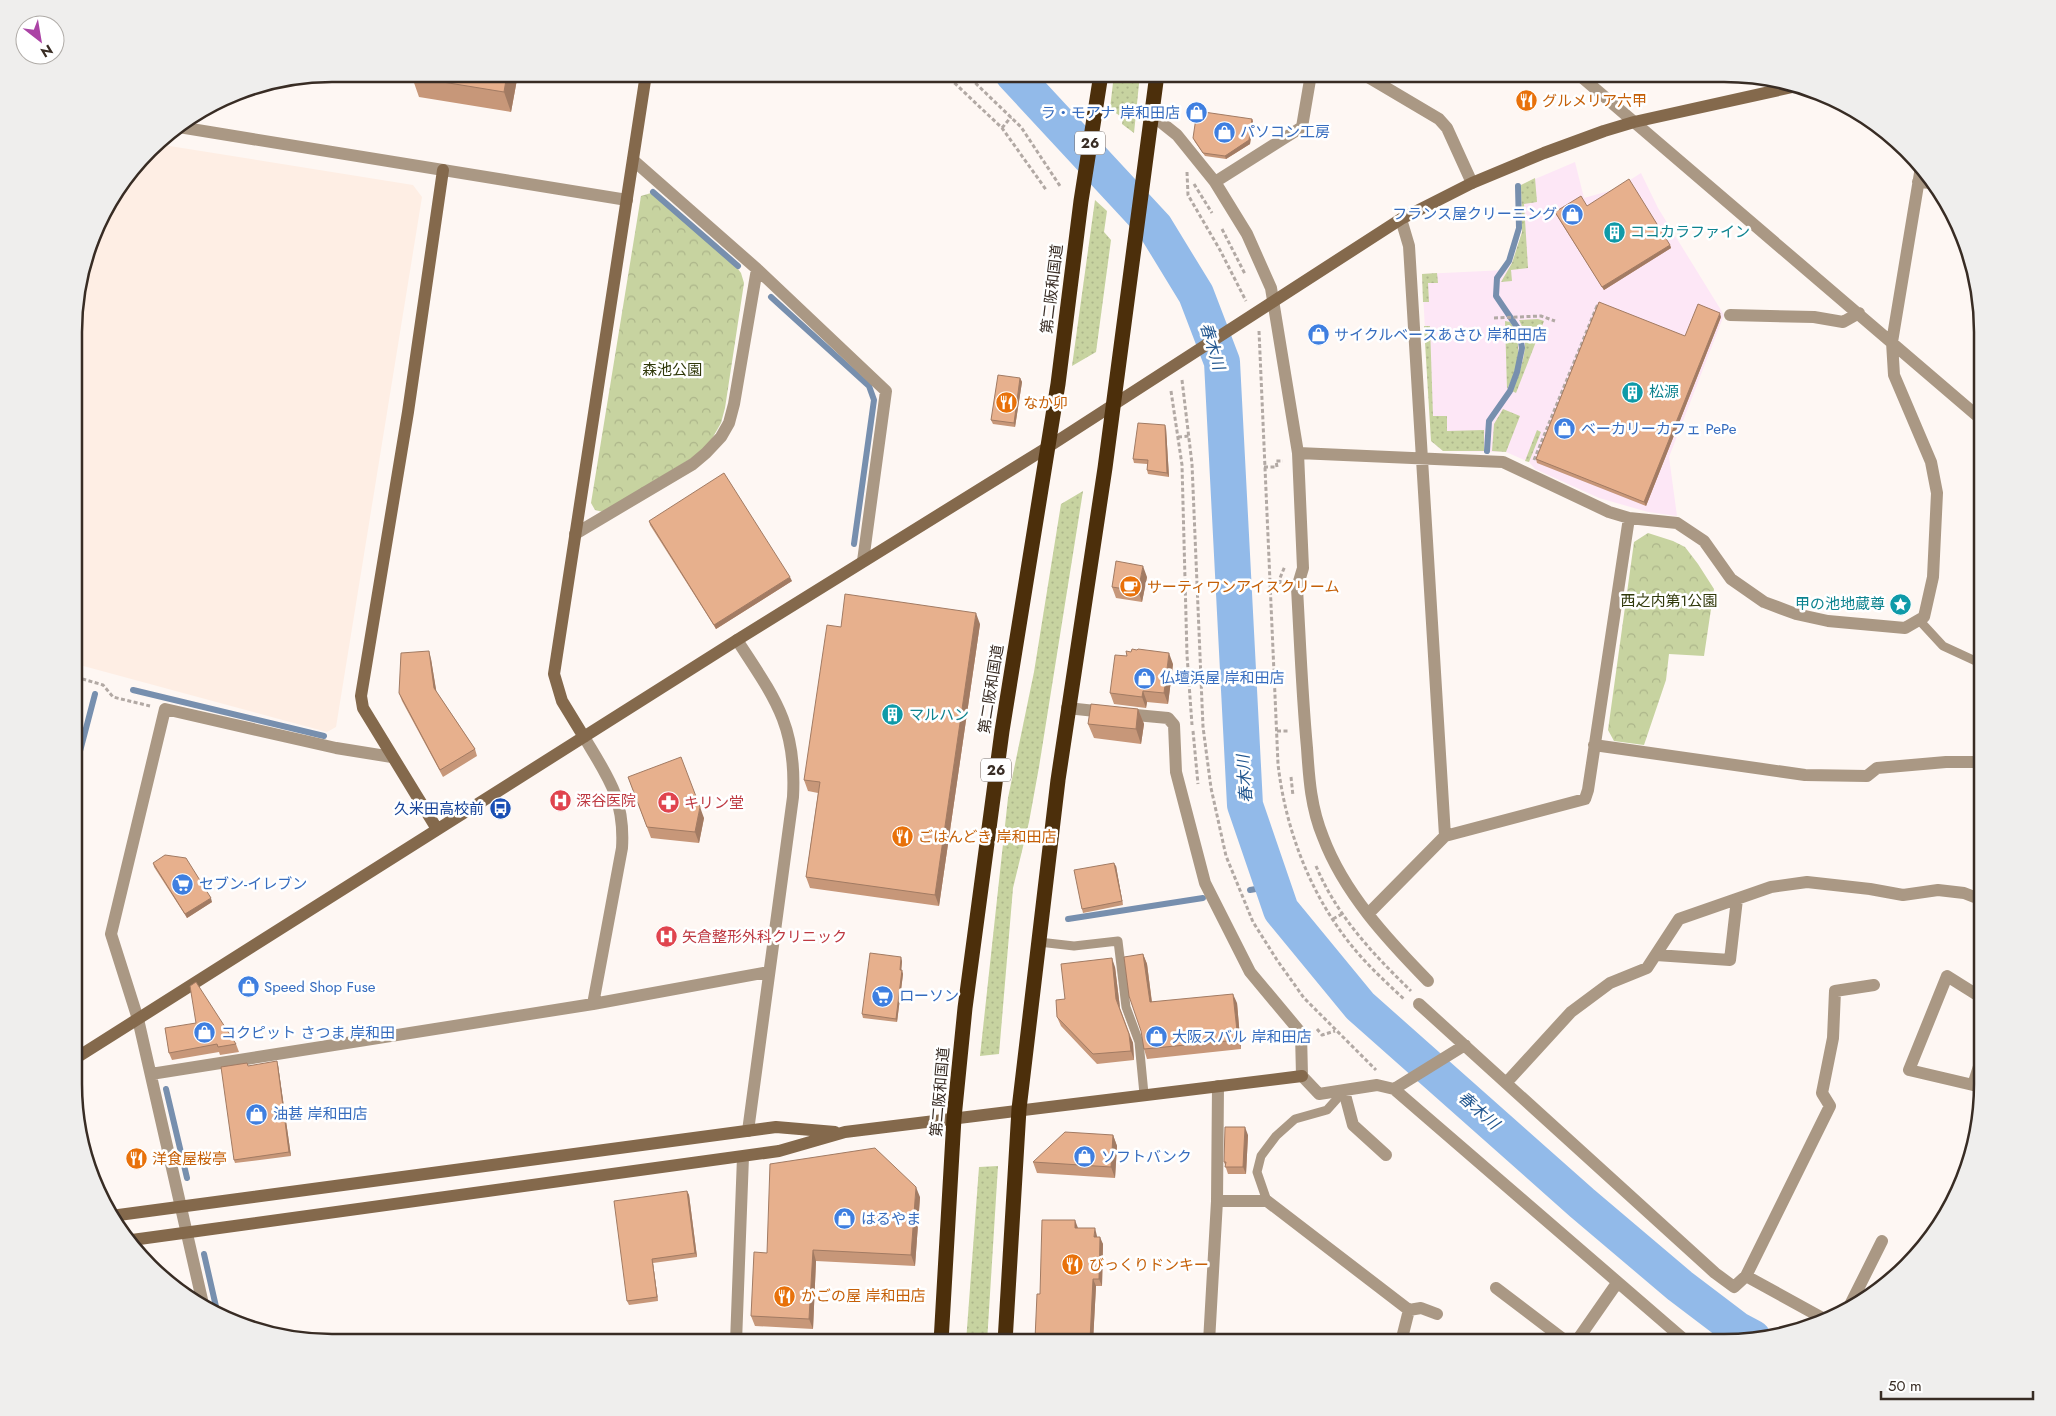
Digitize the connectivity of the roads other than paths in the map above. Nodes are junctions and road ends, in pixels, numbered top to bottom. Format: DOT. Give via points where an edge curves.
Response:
graph roads {
  1 [pos="645,82"];
  2 [pos="1100,82"];
  3 [pos="1156,82"];
  4 [pos="1310,82"];
  5 [pos="1377,82"];
  6 [pos="1587,82"];
  7 [pos="1782,89"];
  8 [pos="1152,114"];
  9 [pos="1634,122"];
  10 [pos="188,129"];
  11 [pos="632,160"];
  12 [pos="443,170"];
  13 [pos="1919,177"];
  14 [pos="1215,182"];
  15 [pos="1918,182"];
  16 [pos="1472,183"];
  17 [pos="1924,183"];
  18 [pos="626,200"];
  19 [pos="1401,220"];
  20 [pos="757,270"];
  21 [pos="1274,301"];
  22 [pos="1859,314"];
  23 [pos="1730,315"];
  24 [pos="1892,342"];
  25 [pos="1114,403"];
  26 [pos="1974,413"];
  27 [pos="1048,447"];
  28 [pos="1298,453"];
  29 [pos="1422,460"];
  30 [pos="1629,518"];
  31 [pos="575,534"];
  32 [pos="863,561"];
  33 [pos="1919,620"];
  34 [pos="736,640"];
  35 [pos="1974,660"];
  36 [pos="1067,708"];
  37 [pos="584,737"];
  38 [pos="1594,745"];
  39 [pos="392,757"];
  40 [pos="1974,762"];
  41 [pos="437,829"];
  42 [pos="1445,836"];
  43 [pos="1974,897"];
  44 [pos="1737,899"];
  45 [pos="1368,914"];
  46 [pos="1039,942"];
  47 [pos="1656,955"];
  48 [pos="768,972"];
  49 [pos="1428,981"];
  50 [pos="1874,986"];
  51 [pos="1974,993"];
  52 [pos="593,1004"];
  53 [pos="1419,1004"];
  54 [pos="138,1019"];
  55 [pos="1459,1049"];
  56 [pos="82,1054"];
  57 [pos="151,1074"];
  58 [pos="1302,1076"];
  59 [pos="1974,1082"];
  60 [pos="1506,1083"];
  61 [pos="1218,1086"];
  62 [pos="1399,1086"];
  63 [pos="1344,1091"];
  64 [pos="1144,1094"];
  65 [pos="1019,1110"];
  66 [pos="954,1118"];
  67 [pos="748,1131"];
  68 [pos="845,1132"];
  69 [pos="1386,1155"];
  70 [pos="743,1157"];
  71 [pos="1217,1201"];
  72 [pos="1268,1201"];
  73 [pos="181,1206"];
  74 [pos="120,1215"];
  75 [pos="187,1233"];
  76 [pos="137,1239"];
  77 [pos="1882,1241"];
  78 [pos="1746,1276"];
  79 [pos="1618,1283"];
  80 [pos="1496,1288"];
  81 [pos="201,1296"];
  82 [pos="1854,1296"];
  83 [pos="1409,1310"];
  84 [pos="1437,1314"];
  85 [pos="1817,1315"];
  86 [pos="735,1334"];
  87 [pos="942,1334"];
  88 [pos="1005,1334"];
  89 [pos="1209,1334"];
  90 [pos="1403,1334"];
  91 [pos="1556,1334"];
  92 [pos="1582,1334"];
  93 [pos="1678,1334"];
  1 -- 11 [label="street"];
  2 -- 27 [label="highway, 第二阪和国道 / 26"];
  3 -- 8 [label="highway"];
  4 -- 14 [label="street" via="1302,127"];
  5 -- 16 [label="street" via="1439,119 1447,128"];
  6 -- 9 [label="street"];
  7 -- 9 [label="street"];
  8 -- 14 [label="street" via="1177,135"];
  8 -- 25 [label="highway"];
  9 -- 16 [label="street" via="1544,153"];
  9 -- 22 [label="street"];
  10 -- 12 [label="street"];
  11 -- 18 [label="street"];
  11 -- 20 [label="street"];
  12 -- 18 [label="street"];
  12 -- 39 [label="street" via="408,412 361,696 363,708"];
  13 -- 15 [label="street"];
  14 -- 21 [label="street" via="1247,234"];
  15 -- 17 [label="street"];
  15 -- 24 [label="street"];
  16 -- 19 [label="street"];
  18 -- 31 [label="street"];
  19 -- 21 [label="street"];
  19 -- 29 [label="street" via="1409,246"];
  20 -- 31 [label="street" via="734,404 721,437 693,464"];
  20 -- 32 [label="street" via="886,391"];
  21 -- 25 [label="street"];
  21 -- 28 [label="street"];
  22 -- 23 [label="street" via="1843,322 1814,317"];
  22 -- 24 [label="street"];
  24 -- 26 [label="street"];
  24 -- 33 [label="street" via="1894,375 1931,462 1937,493 1933,577 1924,617"];
  25 -- 27 [label="street"];
  25 -- 36 [label="highway"];
  27 -- 32 [label="street"];
  27 -- 66 [label="highway, 第二阪和国道 / 26" via="1002,731 965,1008"];
  28 -- 29 [label="street"];
  28 -- 45 [label="street" via="1303,568 1297,588 1312,802 1323,838 1349,888"];
  29 -- 30 [label="street" via="1503,462 1609,512"];
  29 -- 42 [label="street"];
  30 -- 33 [label="street" via="1678,523 1704,542 1731,579 1764,602 1796,614 1828,621 1905,628"];
  30 -- 38 [label="street"];
  31 -- 37 [label="street" via="554,674 562,701"];
  32 -- 34 [label="street"];
  33 -- 35 [label="lane" via="1943,646"];
  34 -- 37 [label="street"];
  34 -- 48 [label="street" via="784,718 794,773"];
  36 -- 46 [label="highway"];
  36 -- 58 [label="street" via="1168,718 1174,726 1176,772 1205,883 1250,972 1301,1033"];
  37 -- 41 [label="street"];
  37 -- 52 [label="street" via="612,784 623,826 622,848"];
  38 -- 40 [label="street" via="1805,775 1867,776 1877,768"];
  38 -- 42 [label="street" via="1585,799"];
  39 -- 41 [label="street"];
  39 -- 54 [label="street" via="336,748 165,709 111,934"];
  41 -- 54 [label="street"];
  42 -- 45 [label="street"];
  43 -- 44 [label="street" via="1938,890 1904,895 1807,882 1770,887"];
  44 -- 47 [label="street" via="1679,919"];
  44 -- 47 [label="street" via="1730,960"];
  45 -- 49 [label="street" via="1387,939"];
  46 -- 64 [label="lane" via="1074,946 1118,941 1126,1007 1139,1042"];
  46 -- 65 [label="highway"];
  47 -- 60 [label="street" via="1647,968 1610,983 1572,1012"];
  48 -- 52 [label="street"];
  48 -- 67 [label="street"];
  50 -- 78 [label="street" via="1835,991 1833,1038 1822,1093 1830,1106"];
  51 -- 59 [label="street" via="1947,976 1909,1070 1973,1085"];
  52 -- 57 [label="street"];
  53 -- 55 [label="street"];
  54 -- 56 [label="street"];
  54 -- 57 [label="street"];
  55 -- 60 [label="street"];
  55 -- 62 [label="street"];
  57 -- 73 [label="street"];
  58 -- 61 [label="street"];
  58 -- 63 [label="street" via="1319,1094"];
  60 -- 78 [label="street" via="1715,1273 1734,1287"];
  61 -- 64 [label="street"];
  61 -- 71 [label="street"];
  62 -- 63 [label="street" via="1377,1085"];
  62 -- 79 [label="street"];
  63 -- 69 [label="street" via="1353,1126"];
  63 -- 72 [label="lane" via="1327,1110 1295,1119 1261,1156 1257,1172"];
  64 -- 65 [label="street"];
  65 -- 66 [label="street"];
  65 -- 88 [label="highway"];
  66 -- 68 [label="street"];
  66 -- 87 [label="highway, 第二阪和国道 / 26"];
  67 -- 68 [label="street" via="776,1127"];
  67 -- 73 [label="street"];
  68 -- 70 [label="street" via="779,1151"];
  70 -- 75 [label="street"];
  70 -- 86 [label="street"];
  71 -- 72 [label="street"];
  71 -- 89 [label="street"];
  72 -- 83 [label="street"];
  73 -- 74 [label="street"];
  73 -- 75 [label="street"];
  75 -- 76 [label="street"];
  75 -- 81 [label="street"];
  77 -- 82 [label="street"];
  78 -- 85 [label="street"];
  79 -- 92 [label="street"];
  79 -- 93 [label="street"];
  80 -- 91 [label="street"];
  83 -- 84 [label="street" via="1421,1308"];
  83 -- 90 [label="street"];
}
